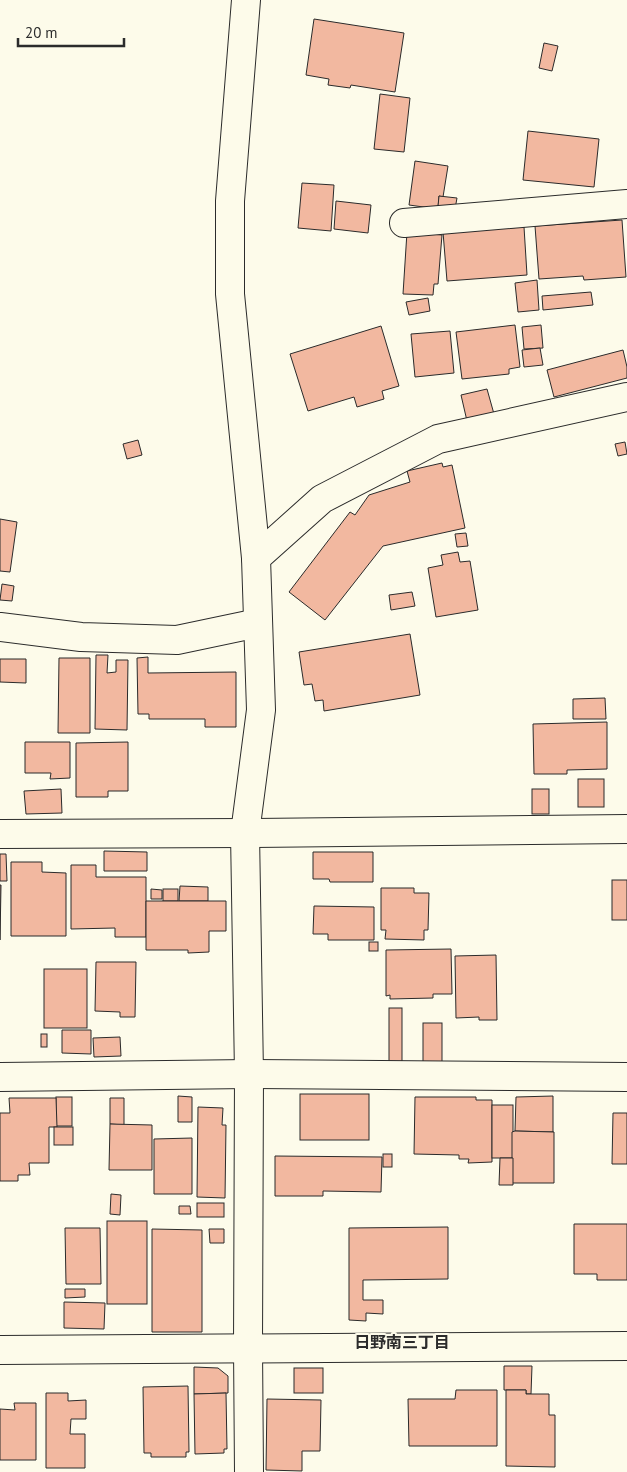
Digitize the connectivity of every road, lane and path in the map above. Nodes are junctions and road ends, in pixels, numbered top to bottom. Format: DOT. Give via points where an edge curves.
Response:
graph roads {
  1 [pos="246,0"];
  2 [pos="627,204"];
  3 [pos="404,223"];
  4 [pos="627,397"];
  5 [pos="256,558"];
  6 [pos="258,623"];
  7 [pos="0,627"];
  8 [pos="627,829"];
  9 [pos="245,833"];
  10 [pos="0,834"];
  11 [pos="249,1074"];
  12 [pos="0,1077"];
  13 [pos="627,1077"];
  14 [pos="627,1346"];
  15 [pos="248,1347"];
  16 [pos="0,1350"];
  17 [pos="249,1472"];
  1 -- 5 [label="street" via="230,200 230,294"];
  2 -- 3 [label="street"];
  4 -- 5 [label="street" via="438,439 322,499"];
  5 -- 6 [label="street"];
  6 -- 7 [label="street" via="176,640 81,637"];
  6 -- 9 [label="street" via="261,710"];
  8 -- 9 [label="street"];
  9 -- 10 [label="street"];
  9 -- 11 [label="street"];
  11 -- 12 [label="street"];
  11 -- 13 [label="street"];
  11 -- 15 [label="street"];
  14 -- 15 [label="street"];
  15 -- 16 [label="street"];
  15 -- 17 [label="street"];
}
